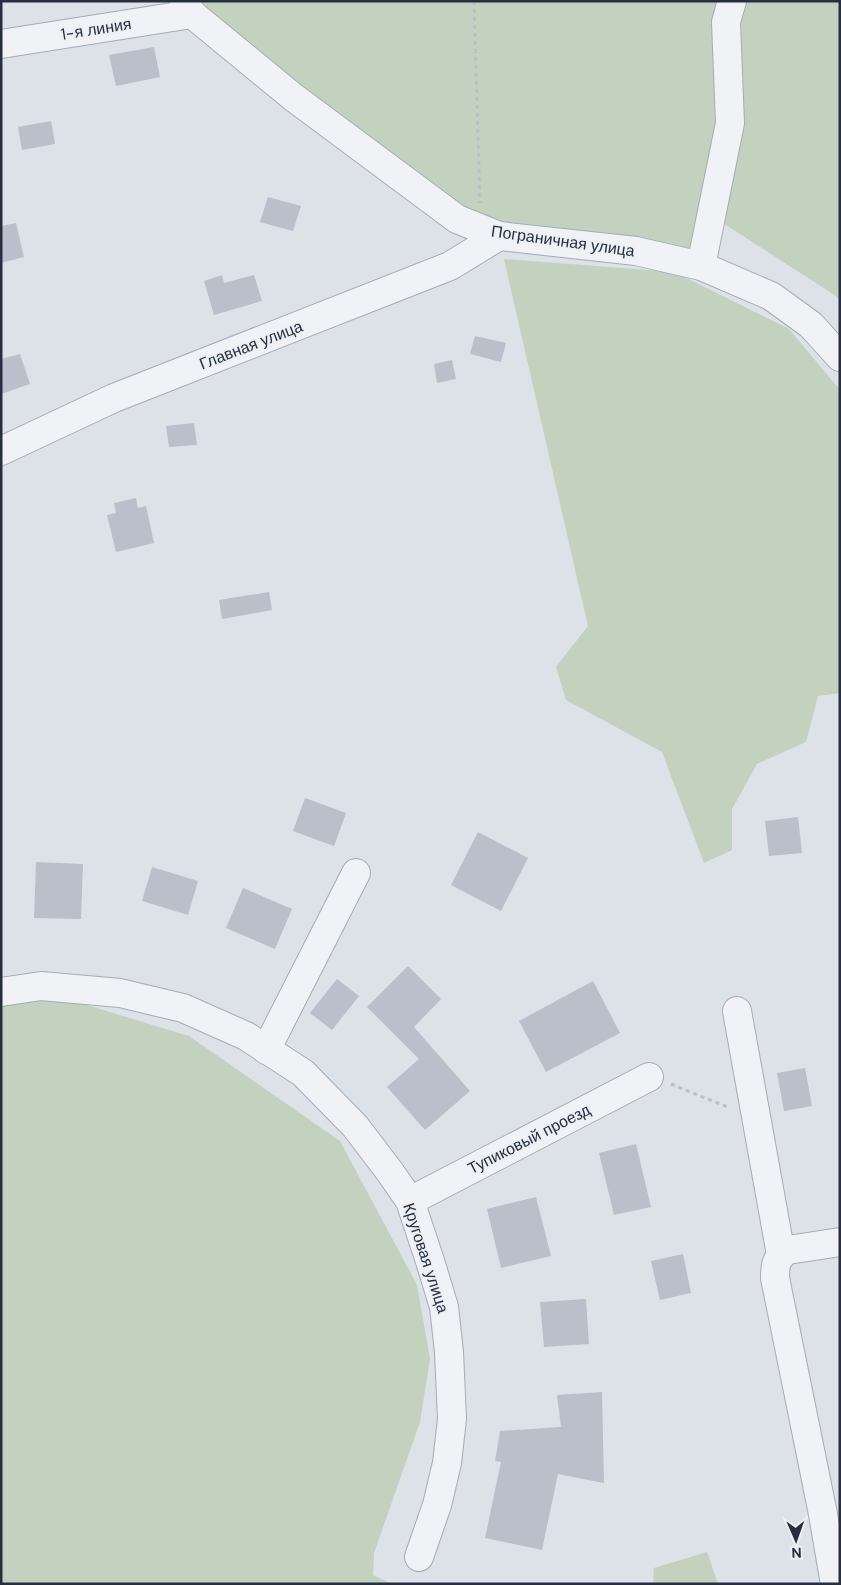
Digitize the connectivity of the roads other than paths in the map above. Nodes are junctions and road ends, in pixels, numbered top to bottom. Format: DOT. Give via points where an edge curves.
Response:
graph roads {
  1 [pos="732,1"];
  2 [pos="188,8"];
  3 [pos="1,44"];
  4 [pos="490,232"];
  5 [pos="701,266"];
  6 [pos="840,357"];
  7 [pos="1,451"];
  8 [pos="356,873"];
  9 [pos="1,992"];
  10 [pos="737,1011"];
  11 [pos="266,1050"];
  12 [pos="649,1077"];
  13 [pos="410,1201"];
  14 [pos="840,1242"];
  15 [pos="781,1255"];
  16 [pos="419,1557"];
  17 [pos="835,1584"];
  1 -- 5 [label="street" via="726,22 730,124"];
  2 -- 3 [label="street, 1-я линия"];
  2 -- 4 [label="street, Пограничная улица" via="293,96 410,185 457,219"];
  4 -- 5 [label="street, Пограничная улица" via="636,251"];
  4 -- 7 [label="street, Главная улица" via="450,266 114,398"];
  5 -- 6 [label="street, Пограничная улица" via="771,296 811,325"];
  8 -- 11 [label="street"];
  9 -- 11 [label="street, Круговая улица" via="40,986 120,993 183,1008 246,1036"];
  10 -- 15 [label="street"];
  11 -- 13 [label="street, Круговая улица" via="303,1073 355,1126"];
  12 -- 13 [label="street, Тупиковый проезд"];
  13 -- 16 [label="street, Круговая улица" via="444,1308 452,1419 447,1463 437,1506"];
  14 -- 15 [label="street" via="788,1250"];
  15 -- 17 [label="street" via="776,1260 775,1278"];
}
